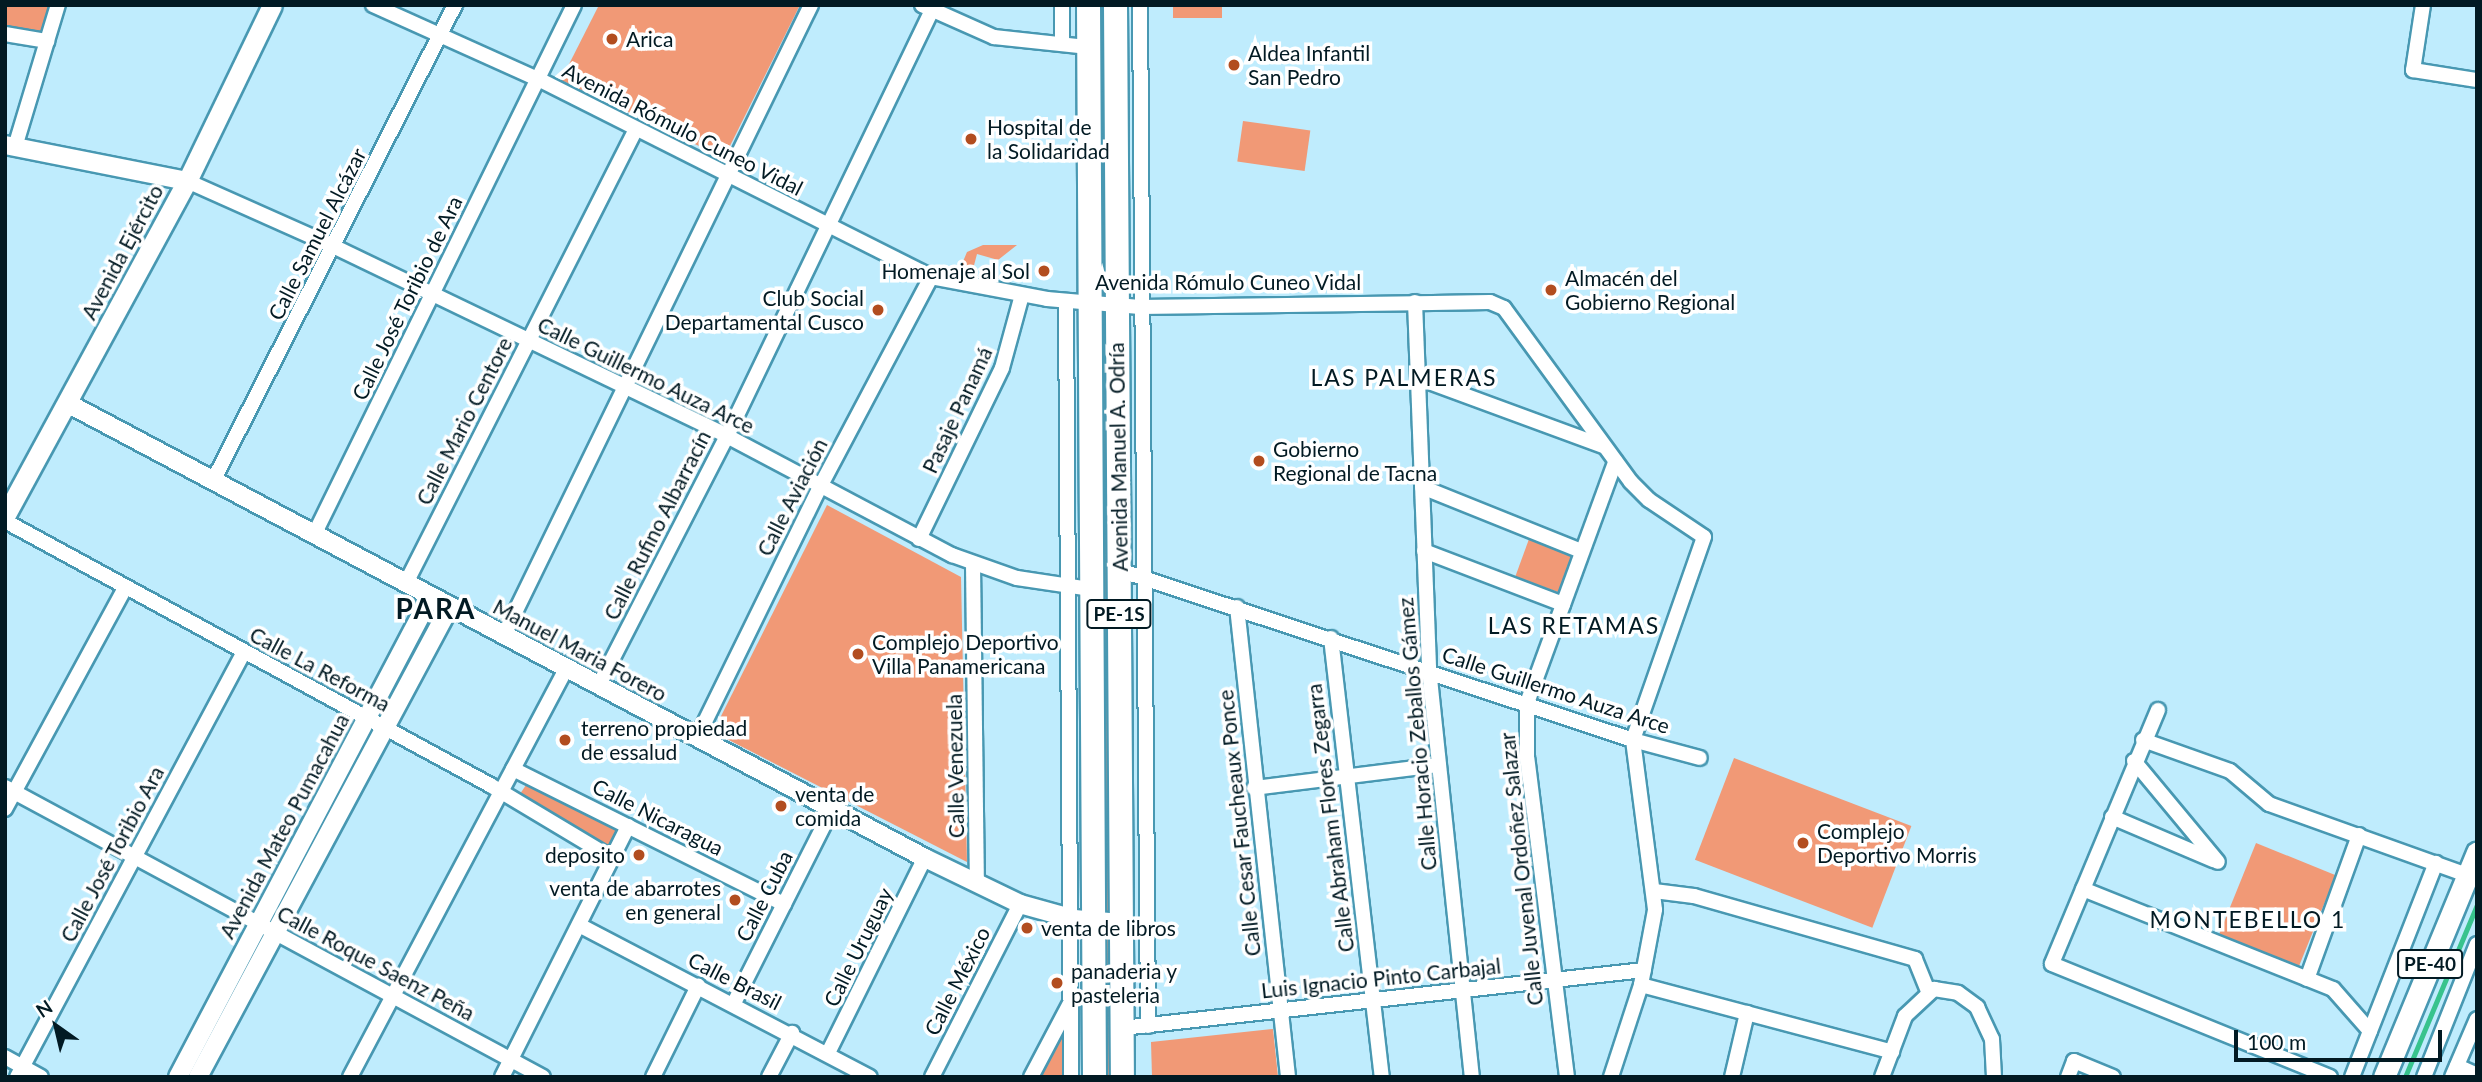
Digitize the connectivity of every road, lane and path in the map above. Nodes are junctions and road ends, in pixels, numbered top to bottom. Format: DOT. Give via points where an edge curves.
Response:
graph roads {
  1 [pos="58,5"];
  2 [pos="272,5"];
  3 [pos="373,5"];
  4 [pos="455,5"];
  5 [pos="574,5"];
  6 [pos="811,5"];
  7 [pos="1062,5"];
  8 [pos="1088,5"];
  9 [pos="1115,5"];
  10 [pos="1140,5"];
  11 [pos="2423,5"];
  12 [pos="929,7"];
  13 [pos="5,34"];
  14 [pos="440,36"];
  15 [pos="47,41"];
  16 [pos="1062,44"];
  17 [pos="1088,47"];
  18 [pos="538,79"];
  19 [pos="2477,80"];
  20 [pos="636,129"];
  21 [pos="10,146"];
  22 [pos="728,176"];
  23 [pos="187,181"];
  24 [pos="830,226"];
  25 [pos="335,247"];
  26 [pos="931,277"];
  27 [pos="432,295"];
  28 [pos="1022,295"];
  29 [pos="1066,301"];
  30 [pos="1415,302"];
  31 [pos="1089,303"];
  32 [pos="1116,305"];
  33 [pos="1140,307"];
  34 [pos="528,341"];
  35 [pos="1418,378"];
  36 [pos="626,388"];
  37 [pos="67,402"];
  38 [pos="727,436"];
  39 [pos="1604,447"];
  40 [pos="1615,463"];
  41 [pos="213,481"];
  42 [pos="821,485"];
  43 [pos="1422,487"];
  44 [pos="5,519"];
  45 [pos="314,535"];
  46 [pos="919,539"];
  47 [pos="1424,551"];
  48 [pos="1581,551"];
  49 [pos="973,564"];
  50 [pos="1119,570"];
  51 [pos="1142,576"];
  52 [pos="406,583"];
  53 [pos="1067,586"];
  54 [pos="125,588"];
  55 [pos="431,596"];
  56 [pos="1091,598"];
  57 [pos="1563,604"];
  58 [pos="450,606"];
  59 [pos="1119,607"];
  60 [pos="1237,607"];
  61 [pos="503,635"];
  62 [pos="1331,638"];
  63 [pos="244,652"];
  64 [pos="567,668"];
  65 [pos="1429,669"];
  66 [pos="599,685"];
  67 [pos="1527,703"];
  68 [pos="2158,710"];
  69 [pos="367,718"];
  70 [pos="383,727"];
  71 [pos="697,738"];
  72 [pos="1633,740"];
  73 [pos="2143,740"];
  74 [pos="1700,758"];
  75 [pos="2134,761"];
  76 [pos="1439,765"];
  77 [pos="513,769"];
  78 [pos="1345,775"];
  79 [pos="1254,788"];
  80 [pos="10,790"];
  81 [pos="501,792"];
  82 [pos="5,809"];
  83 [pos="832,809"];
  84 [pos="2112,817"];
  85 [pos="628,826"];
  86 [pos="2359,835"];
  87 [pos="2477,852"];
  88 [pos="134,857"];
  89 [pos="612,858"];
  90 [pos="925,858"];
  91 [pos="2436,863"];
  92 [pos="2467,875"];
  93 [pos="977,884"];
  94 [pos="2083,890"];
  95 [pos="1654,891"];
  96 [pos="784,904"];
  97 [pos="1020,904"];
  98 [pos="1083,920"];
  99 [pos="1121,923"];
  100 [pos="579,925"];
  101 [pos="267,928"];
  102 [pos="2477,944"];
  103 [pos="1644,970"];
  104 [pos="2307,979"];
  105 [pos="1552,980"];
  106 [pos="1641,985"];
  107 [pos="698,986"];
  108 [pos="1463,990"];
  109 [pos="1928,992"];
  110 [pos="393,996"];
  111 [pos="1372,1000"];
  112 [pos="1070,1001"];
  113 [pos="734,1003"];
  114 [pos="1280,1011"];
  115 [pos="1747,1013"];
  116 [pos="2477,1018"];
  117 [pos="1147,1026"];
  118 [pos="1122,1028"];
  119 [pos="2370,1031"];
  120 [pos="792,1033"];
  121 [pos="1892,1052"];
  122 [pos="828,1054"];
  123 [pos="5,1057"];
  124 [pos="511,1060"];
  125 [pos="2454,1071"];
  126 [pos="20,1072"];
  127 [pos="2477,1075"];
  128 [pos="41,1077"];
  129 [pos="178,1077"];
  130 [pos="198,1077"];
  131 [pos="350,1077"];
  132 [pos="502,1077"];
  133 [pos="543,1077"];
  134 [pos="653,1077"];
  135 [pos="769,1077"];
  136 [pos="870,1077"];
  137 [pos="932,1077"];
  138 [pos="1031,1077"];
  139 [pos="1071,1077"];
  140 [pos="1094,1077"];
  141 [pos="1122,1077"];
  142 [pos="1288,1077"];
  143 [pos="1382,1077"];
  144 [pos="1472,1077"];
  145 [pos="1567,1077"];
  146 [pos="1611,1077"];
  147 [pos="1732,1077"];
  148 [pos="1882,1077"];
  149 [pos="1994,1077"];
  150 [pos="2068,1077"];
  151 [pos="2113,1077"];
  152 [pos="2330,1077"];
  153 [pos="2352,1077"];
  154 [pos="2384,1077"];
  155 [pos="2424,1077"];
  1 -- 15 [label="street"];
  2 -- 23 [label="main road, Avenida Ejército"];
  3 -- 14 [label="street, Avenida Rómulo Cuneo Vidal"];
  4 -- 14 [label="street, Calle Samuel Alcázar"];
  5 -- 18 [label="street"];
  6 -- 22 [label="street"];
  7 -- 16 [label="street"];
  8 -- 17 [label="highway, Avenida Manuel A. Odría / PE-1S"];
  9 -- 32 [label="highway, Avenida Manuel A. Odría / PE-1S"];
  10 -- 33 [label="street, Avenida Manuel A. Odría"];
  11 -- 19 [label="street" via="2413,70"];
  12 -- 16 [label="street" via="994,37"];
  12 -- 24 [label="street, Calle Rufino Albarracín"];
  13 -- 15 [label="street"];
  14 -- 18 [label="street, Avenida Rómulo Cuneo Vidal"];
  14 -- 25 [label="street, Calle Samuel Alcázar"];
  15 -- 21 [label="street"];
  16 -- 17 [label="street"];
  17 -- 31 [label="highway, Avenida Manuel A. Odría / PE-1S"];
  18 -- 20 [label="street, Avenida Rómulo Cuneo Vidal"];
  18 -- 27 [label="street, Calle José Toribio de Ara"];
  20 -- 22 [label="street, Avenida Rómulo Cuneo Vidal"];
  20 -- 34 [label="street, Calle Mario Centore"];
  21 -- 23 [label="street"];
  22 -- 24 [label="street, Avenida Rómulo Cuneo Vidal"];
  22 -- 36 [label="street"];
  23 -- 25 [label="street, Calle Guillermo Auza Arce"];
  23 -- 37 [label="main road, Avenida Ejército"];
  24 -- 26 [label="street, Avenida Rómulo Cuneo Vidal"];
  24 -- 38 [label="street, Calle Rufino Albarracín"];
  25 -- 27 [label="street, Calle Guillermo Auza Arce"];
  25 -- 41 [label="street, Calle Samuel Alcázar"];
  26 -- 28 [label="street, Avenida Rómulo Cuneo Vidal"];
  26 -- 42 [label="street, Calle Aviación"];
  27 -- 34 [label="street, Calle Guillermo Auza Arce"];
  27 -- 45 [label="street, Calle José Toribio de Ara"];
  28 -- 29 [label="street, Avenida Rómulo Cuneo Vidal"];
  28 -- 46 [label="street, Pasaje Panamá" via="1002,368"];
  29 -- 31 [label="street, Avenida Rómulo Cuneo Vidal"];
  29 -- 53 [label="street, Avenida Manuel A. Odría"];
  30 -- 33 [label="street, Avenida Rómulo Cuneo Vidal"];
  30 -- 35 [label="street, Calle Horacio Zeballos Gámez"];
  30 -- 39 [label="street, Avenida Rómulo Cuneo Vidal" via="1500,305"];
  31 -- 32 [label="street, Avenida Rómulo Cuneo Vidal"];
  31 -- 56 [label="highway, Avenida Manuel A. Odría / PE-1S"];
  32 -- 33 [label="street, Avenida Rómulo Cuneo Vidal"];
  32 -- 50 [label="highway, Avenida Manuel A. Odría / PE-1S"];
  33 -- 51 [label="street, Avenida Manuel A. Odría"];
  34 -- 36 [label="street, Calle Guillermo Auza Arce"];
  34 -- 52 [label="street, Calle Mario Centore"];
  35 -- 39 [label="street"];
  35 -- 43 [label="street, Calle Horacio Zeballos Gámez"];
  36 -- 38 [label="street, Calle Guillermo Auza Arce"];
  36 -- 61 [label="street"];
  37 -- 41 [label="street, Manuel Maria Forero"];
  37 -- 44 [label="main road, Avenida Ejército"];
  38 -- 42 [label="street, Calle Guillermo Auza Arce"];
  38 -- 66 [label="street, Calle Rufino Albarracín"];
  39 -- 40 [label="street, Avenida Rómulo Cuneo Vidal"];
  40 -- 48 [label="street, Calle Juvenal Ordoñez Salazar"];
  40 -- 72 [label="street, Avenida Rómulo Cuneo Vidal" via="1649,500 1704,537"];
  41 -- 45 [label="street, Manuel Maria Forero"];
  42 -- 46 [label="street, Calle Guillermo Auza Arce"];
  42 -- 71 [label="street, Calle Aviación"];
  43 -- 47 [label="street, Calle Horacio Zeballos Gámez"];
  43 -- 48 [label="street"];
  44 -- 54 [label="street, Calle La Reforma"];
  45 -- 52 [label="street, Manuel Maria Forero"];
  46 -- 49 [label="street, Calle Guillermo Auza Arce"];
  47 -- 57 [label="street"];
  47 -- 65 [label="street, Calle Horacio Zeballos Gámez"];
  48 -- 57 [label="street, Calle Juvenal Ordoñez Salazar"];
  49 -- 53 [label="street, Calle Guillermo Auza Arce" via="1017,578"];
  49 -- 93 [label="street, Calle Venezuela"];
  50 -- 51 [label="street, Calle Guillermo Auza Arce"];
  50 -- 59 [label="highway, Avenida Manuel A. Odría / PE-1S"];
  51 -- 60 [label="street, Calle Guillermo Auza Arce"];
  51 -- 117 [label="street, Avenida Manuel A. Odría"];
  52 -- 55 [label="street, Manuel Maria Forero"];
  53 -- 56 [label="street, Calle Guillermo Auza Arce"];
  53 -- 98 [label="street, Avenida Manuel A. Odría"];
  54 -- 63 [label="street, Calle La Reforma"];
  54 -- 80 [label="street"];
  55 -- 58 [label="street, Manuel Maria Forero"];
  55 -- 69 [label="street, Avenida Mateo Pumacahua"];
  56 -- 59 [label="highway"];
  56 -- 98 [label="highway, Avenida Manuel A. Odría / PE-1S"];
  57 -- 67 [label="street, Calle Juvenal Ordoñez Salazar"];
  58 -- 61 [label="street, Manuel Maria Forero"];
  58 -- 70 [label="street, Avenida Mateo Pumacahua"];
  59 -- 99 [label="highway, Avenida Manuel A. Odría / PE-1S"];
  60 -- 62 [label="street, Calle Guillermo Auza Arce"];
  60 -- 79 [label="street, Calle Cesar Faucheaux Ponce"];
  61 -- 64 [label="street, Manuel Maria Forero"];
  62 -- 65 [label="street, Calle Guillermo Auza Arce"];
  62 -- 78 [label="street, Calle Abraham Flores Zegarra"];
  63 -- 69 [label="street, Calle La Reforma"];
  63 -- 88 [label="street, Calle José Toribio Ara"];
  64 -- 66 [label="street, Manuel Maria Forero"];
  64 -- 77 [label="street"];
  65 -- 67 [label="street, Calle Guillermo Auza Arce"];
  65 -- 76 [label="street, Calle Horacio Zeballos Gámez"];
  66 -- 71 [label="street, Manuel Maria Forero"];
  67 -- 72 [label="street, Calle Guillermo Auza Arce"];
  67 -- 105 [label="street, Calle Juvenal Ordoñez Salazar" via="1527,758"];
  68 -- 73 [label="street"];
  69 -- 70 [label="street, Calle La Reforma"];
  69 -- 101 [label="street, Avenida Mateo Pumacahua"];
  70 -- 81 [label="street, Calle La Reforma"];
  70 -- 101 [label="street, Avenida Mateo Pumacahua"];
  71 -- 83 [label="street, Manuel Maria Forero"];
  72 -- 74 [label="street, Calle Guillermo Auza Arce"];
  72 -- 95 [label="street"];
  73 -- 75 [label="street"];
  73 -- 86 [label="street" via="2230,771 2269,804"];
  75 -- 84 [label="street"];
  75 -- 84 [label="street" via="2218,862"];
  76 -- 78 [label="street"];
  76 -- 108 [label="street, Calle Horacio Zeballos Gámez"];
  77 -- 81 [label="street"];
  77 -- 85 [label="street, Calle Nicaragua"];
  78 -- 79 [label="street"];
  78 -- 111 [label="street, Calle Abraham Flores Zegarra"];
  79 -- 114 [label="street, Calle Cesar Faucheaux Ponce"];
  80 -- 82 [label="street"];
  80 -- 88 [label="street, Calle Roque Saenz Peña"];
  81 -- 89 [label="street, Calle La Reforma"];
  81 -- 110 [label="street"];
  83 -- 90 [label="street, Manuel Maria Forero"];
  83 -- 96 [label="street, Calle Cuba"];
  84 -- 94 [label="street"];
  85 -- 89 [label="street"];
  85 -- 96 [label="street, Calle Nicaragua"];
  86 -- 91 [label="street"];
  86 -- 104 [label="street"];
  87 -- 92 [label="main road, PE-40"];
  88 -- 101 [label="street, Calle Roque Saenz Peña"];
  88 -- 126 [label="street, Calle José Toribio Ara"];
  89 -- 100 [label="street"];
  90 -- 93 [label="street, Manuel Maria Forero"];
  90 -- 122 [label="street, Calle Uruguay"];
  91 -- 92 [label="street"];
  91 -- 119 [label="street"];
  92 -- 154 [label="main road, PE-40"];
  93 -- 97 [label="street, Manuel Maria Forero"];
  94 -- 104 [label="street"];
  94 -- 152 [label="street" via="2052,964"];
  95 -- 103 [label="street"];
  95 -- 109 [label="street" via="1694,897 1915,959"];
  96 -- 113 [label="street, Calle Cuba"];
  97 -- 98 [label="street, Manuel Maria Forero"];
  97 -- 137 [label="street, Calle México"];
  98 -- 99 [label="street, Manuel Maria Forero"];
  98 -- 112 [label="street, Avenida Manuel A. Odría"];
  98 -- 140 [label="highway, Avenida Manuel A. Odría / PE-1S"];
  99 -- 118 [label="highway, Avenida Manuel A. Odría / PE-1S"];
  100 -- 107 [label="street, Calle Brasil"];
  100 -- 124 [label="street"];
  101 -- 110 [label="street, Calle Roque Saenz Peña"];
  101 -- 129 [label="street, Avenida Mateo Pumacahua"];
  101 -- 130 [label="street, Avenida Mateo Pumacahua"];
  102 -- 155 [label="street"];
  103 -- 105 [label="street, Luis Ignacio Pinto Carbajal"];
  103 -- 106 [label="street"];
  104 -- 119 [label="street" via="2333,989"];
  105 -- 108 [label="street, Luis Ignacio Pinto Carbajal"];
  105 -- 145 [label="street, Calle Juvenal Ordoñez Salazar"];
  106 -- 115 [label="street"];
  106 -- 146 [label="street"];
  107 -- 113 [label="street, Calle Brasil"];
  107 -- 134 [label="street"];
  108 -- 111 [label="street, Luis Ignacio Pinto Carbajal"];
  108 -- 144 [label="street, Calle Horacio Zeballos Gámez"];
  109 -- 121 [label="street" via="1905,1017"];
  109 -- 149 [label="street" via="1951,990 1977,1007 1992,1039"];
  110 -- 124 [label="street, Calle Roque Saenz Peña"];
  110 -- 131 [label="street"];
  111 -- 114 [label="street, Luis Ignacio Pinto Carbajal"];
  111 -- 143 [label="street, Calle Abraham Flores Zegarra"];
  112 -- 138 [label="street"];
  112 -- 139 [label="street, Avenida Manuel A. Odría"];
  113 -- 120 [label="street, Calle Brasil"];
  114 -- 117 [label="street, Luis Ignacio Pinto Carbajal"];
  114 -- 142 [label="street, Calle Cesar Faucheaux Ponce"];
  115 -- 121 [label="street"];
  115 -- 147 [label="street"];
  116 -- 125 [label="street"];
  117 -- 118 [label="street, Luis Ignacio Pinto Carbajal"];
  118 -- 141 [label="highway, Avenida Manuel A. Odría / PE-1S"];
  119 -- 153 [label="street"];
  120 -- 122 [label="street, Calle Brasil"];
  120 -- 135 [label="street"];
  121 -- 148 [label="street"];
  122 -- 136 [label="street, Calle Brasil"];
  123 -- 126 [label="street"];
  124 -- 132 [label="street"];
  124 -- 133 [label="street, Calle Roque Saenz Peña"];
  125 -- 127 [label="street"];
  126 -- 128 [label="street"];
  150 -- 151 [label="street" via="2074,1061"];
}
